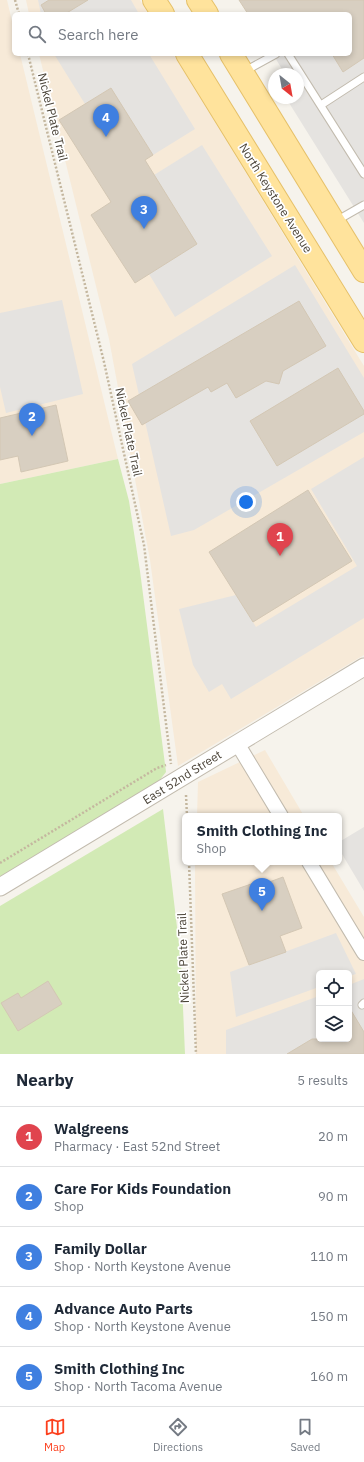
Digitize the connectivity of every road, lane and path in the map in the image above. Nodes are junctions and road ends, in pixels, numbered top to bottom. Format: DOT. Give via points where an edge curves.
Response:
graph roads {
  1 [pos="15,0"];
  2 [pos="154,0"];
  3 [pos="198,0"];
  4 [pos="18,12"];
  5 [pos="162,12"];
  6 [pos="206,12"];
  7 [pos="28,56"];
  8 [pos="188,56"];
  9 [pos="232,56"];
  10 [pos="273,56"];
  11 [pos="289,56"];
  12 [pos="243,73"];
  13 [pos="364,76"];
  14 [pos="321,105"];
  15 [pos="364,174"];
  16 [pos="364,205"];
  17 [pos="334,222"];
  18 [pos="364,271"];
  19 [pos="364,341"];
  20 [pos="364,667"];
  21 [pos="237,743"];
  22 [pos="171,763"];
  23 [pos="180,778"];
  24 [pos="187,813"];
  25 [pos="279,813"];
  26 [pos="0,863"];
  27 [pos="189,865"];
  28 [pos="311,865"];
  29 [pos="0,887"];
  30 [pos="364,952"];
  31 [pos="196,1054"];
  1 -- 4 [label="path"];
  2 -- 5 [label="main road"];
  3 -- 6 [label="main road"];
  7 -- 22 [label="path, Nickel Plate Trail" via="104,362 144,545"];
  8 -- 19 [label="main road, North Keystone Avenue"];
  9 -- 12 [label="main road"];
  10 -- 12 [label="lane"];
  11 -- 14 [label="lane"];
  12 -- 17 [label="main road"];
  13 -- 14 [label="lane"];
  14 -- 15 [label="lane"];
  16 -- 17 [label="lane"];
  17 -- 18 [label="main road"];
  20 -- 21 [label="street, East 52nd Street"];
  21 -- 23 [label="street, East 52nd Street"];
  21 -- 25 [label="street"];
  22 -- 23 [label="path, Nickel Plate Trail"];
  22 -- 26 [label="path" via="157,768"];
  23 -- 24 [label="path, Nickel Plate Trail" via="186,789"];
  23 -- 29 [label="street, East 52nd Street"];
  27 -- 31 [label="path, Nickel Plate Trail"];
  28 -- 30 [label="street"];
}
